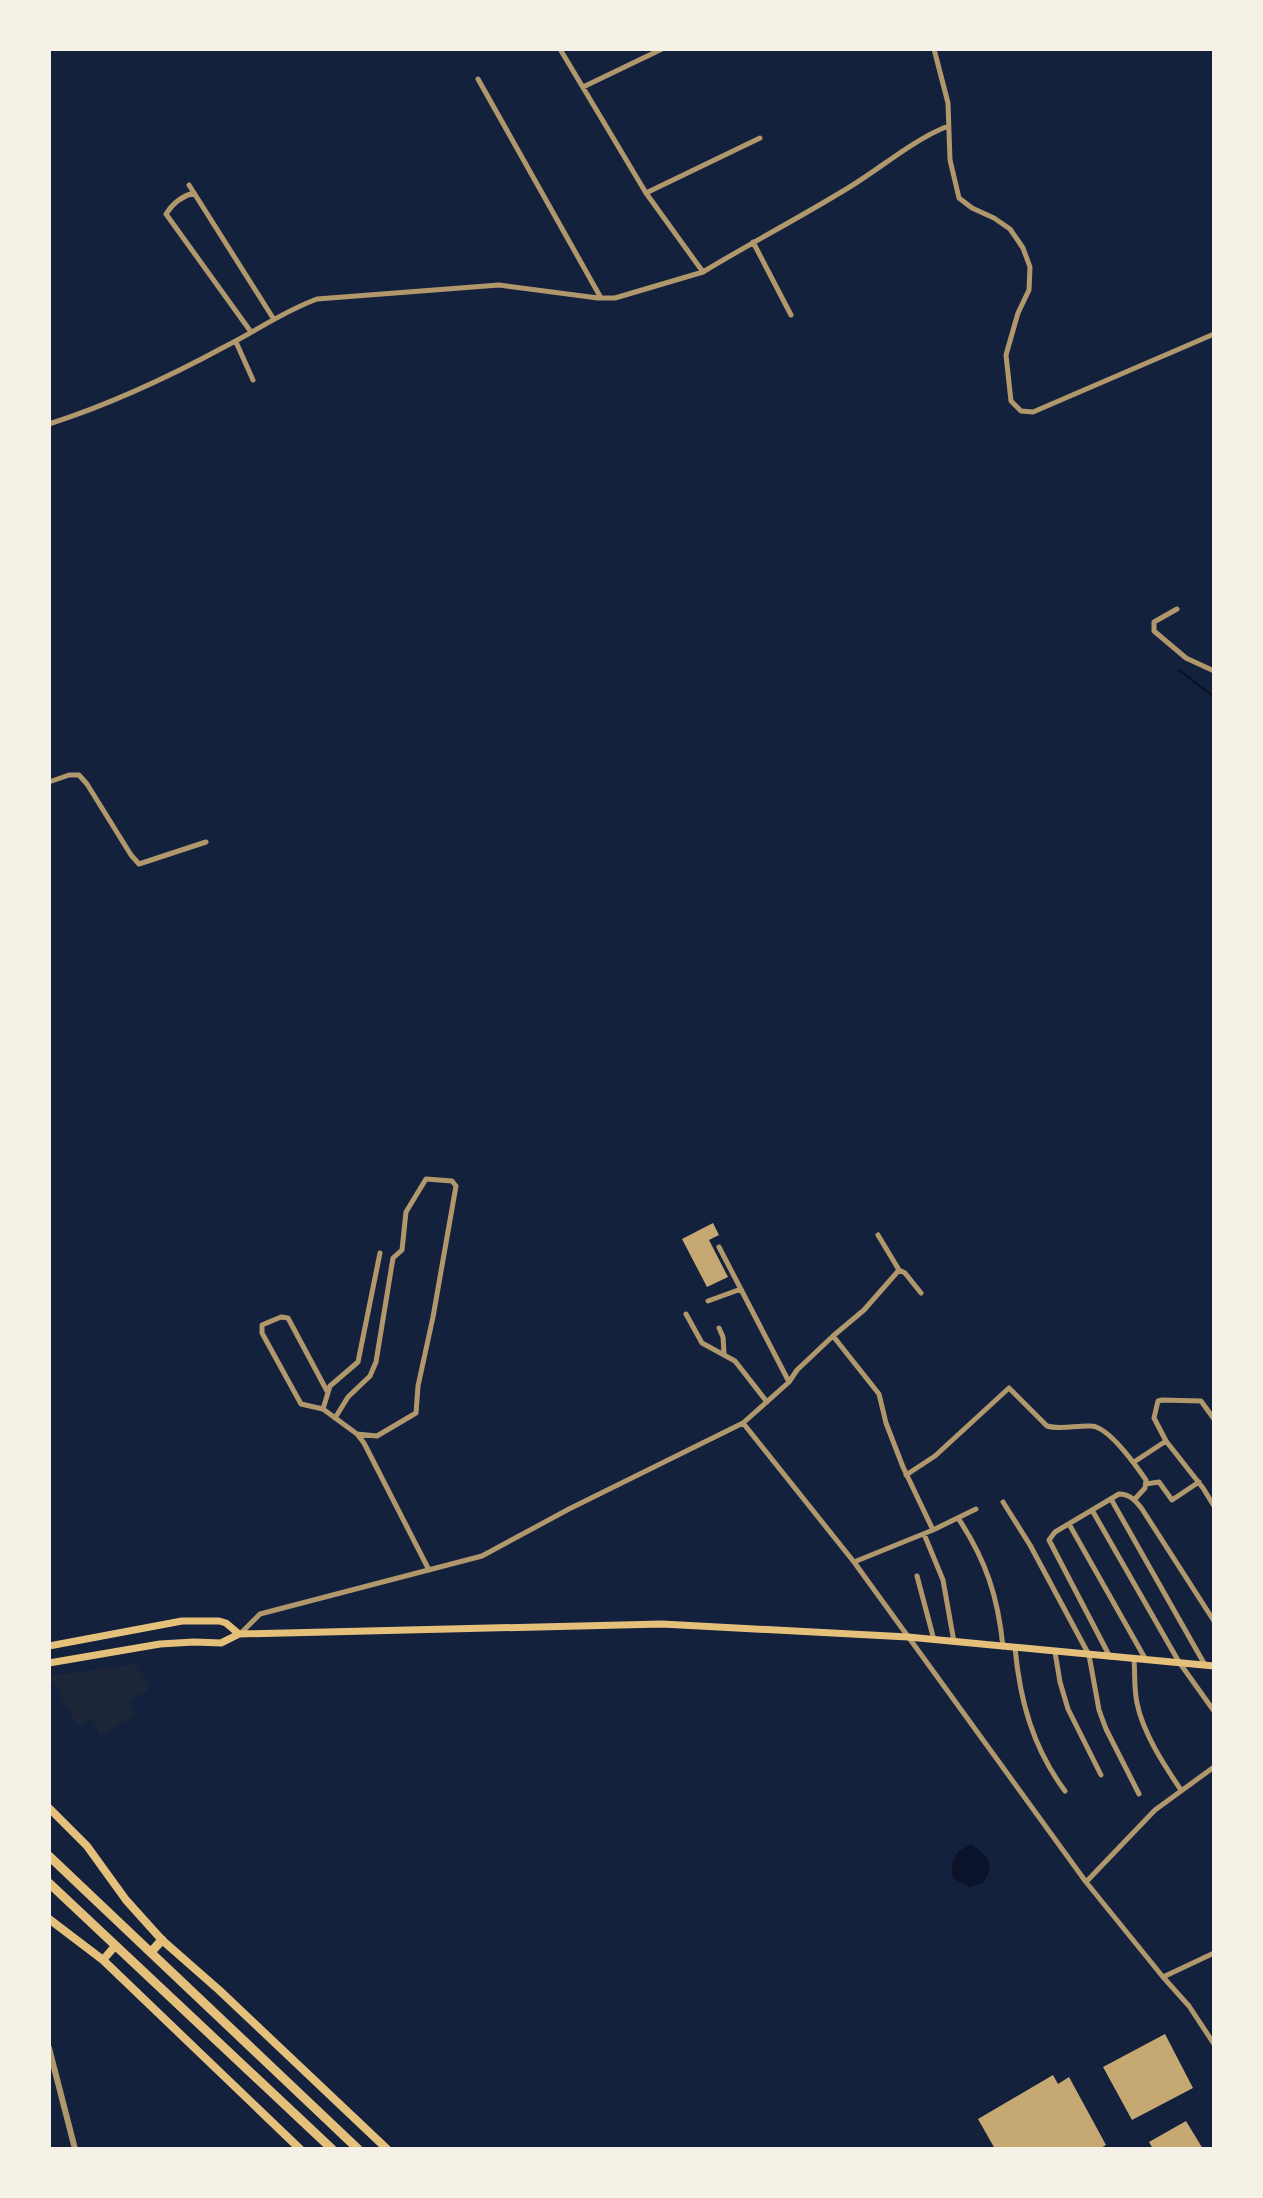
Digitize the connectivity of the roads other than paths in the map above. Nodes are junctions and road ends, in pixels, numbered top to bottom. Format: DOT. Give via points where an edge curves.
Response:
graph roads {
  1 [pos="560,49"];
  2 [pos="662,49"];
  3 [pos="934,49"];
  4 [pos="478,79"];
  5 [pos="583,87"];
  6 [pos="948,126"];
  7 [pos="760,138"];
  8 [pos="189,185"];
  9 [pos="194,193"];
  10 [pos="646,193"];
  11 [pos="753,242"];
  12 [pos="703,272"];
  13 [pos="601,298"];
  14 [pos="791,315"];
  15 [pos="273,318"];
  16 [pos="251,332"];
  17 [pos="1214,334"];
  18 [pos="236,342"];
  19 [pos="253,380"];
  20 [pos="49,424"];
  21 [pos="1177,609"];
  22 [pos="1214,671"];
  23 [pos="49,782"];
  24 [pos="206,842"];
  25 [pos="877,1235"];
  26 [pos="719,1247"];
  27 [pos="380,1254"];
  28 [pos="899,1270"];
  29 [pos="741,1289"];
  30 [pos="921,1293"];
  31 [pos="708,1301"];
  32 [pos="686,1314"];
  33 [pos="719,1328"];
  34 [pos="832,1336"];
  35 [pos="723,1353"];
  36 [pos="789,1382"];
  37 [pos="327,1391"];
  38 [pos="766,1402"];
  39 [pos="323,1409"];
  40 [pos="335,1418"];
  41 [pos="1214,1419"];
  42 [pos="743,1423"];
  43 [pos="357,1434"];
  44 [pos="1166,1441"];
  45 [pos="1134,1462"];
  46 [pos="906,1475"];
  47 [pos="1199,1482"];
  48 [pos="1146,1484"];
  49 [pos="1111,1499"];
  50 [pos="1134,1500"];
  51 [pos="1003,1502"];
  52 [pos="1214,1506"];
  53 [pos="976,1509"];
  54 [pos="1092,1510"];
  55 [pos="958,1518"];
  56 [pos="1069,1524"];
  57 [pos="933,1530"];
  58 [pos="924,1534"];
  59 [pos="854,1562"];
  60 [pos="429,1570"];
  61 [pos="917,1576"];
  62 [pos="1214,1621"];
  63 [pos="239,1634"];
  64 [pos="908,1637"];
  65 [pos="934,1640"];
  66 [pos="77,1641"];
  67 [pos="954,1642"];
  68 [pos="49,1646"];
  69 [pos="1003,1647"];
  70 [pos="1015,1648"];
  71 [pos="1055,1652"];
  72 [pos="1088,1655"];
  73 [pos="80,1658"];
  74 [pos="1111,1658"];
  75 [pos="1134,1659"];
  76 [pos="1146,1660"];
  77 [pos="1179,1662"];
  78 [pos="49,1663"];
  79 [pos="1205,1665"];
  80 [pos="1214,1666"];
  81 [pos="1214,1711"];
  82 [pos="1214,1767"];
  83 [pos="1101,1775"];
  84 [pos="1181,1790"];
  85 [pos="1065,1791"];
  86 [pos="1139,1794"];
  87 [pos="49,1808"];
  88 [pos="49,1856"];
  89 [pos="1086,1882"];
  90 [pos="49,1883"];
  91 [pos="49,1919"];
  92 [pos="162,1940"];
  93 [pos="115,1946"];
  94 [pos="151,1952"];
  95 [pos="1214,1953"];
  96 [pos="103,1960"];
  97 [pos="1163,1977"];
  98 [pos="1214,2044"];
  99 [pos="49,2048"];
  100 [pos="75,2149"];
  101 [pos="300,2149"];
  102 [pos="332,2149"];
  103 [pos="358,2149"];
  104 [pos="387,2149"];
  1 -- 5 [label="street"];
  2 -- 5 [label="street"];
  3 -- 6 [label="street" via="951,116"];
  4 -- 13 [label="street"];
  5 -- 10 [label="street"];
  6 -- 11 [label="street"];
  6 -- 17 [label="street" via="959,198 1010,229 1030,267 1029,290 1006,355 1011,401 1021,411 1033,412"];
  7 -- 10 [label="street"];
  8 -- 9 [label="street"];
  9 -- 15 [label="street"];
  9 -- 16 [label="street" via="166,214"];
  10 -- 12 [label="street"];
  11 -- 12 [label="street"];
  11 -- 14 [label="street"];
  12 -- 13 [label="street"];
  13 -- 15 [label="street" via="499,285 468,286 317,299"];
  15 -- 16 [label="street"];
  16 -- 18 [label="street"];
  18 -- 19 [label="street"];
  18 -- 20 [label="street" via="127,396"];
  21 -- 22 [label="street" via="1154,622 1154,631 1186,657"];
  23 -- 24 [label="street" via="79,775 139,863"];
  25 -- 28 [label="street"];
  26 -- 29 [label="street"];
  27 -- 37 [label="street" via="358,1362"];
  28 -- 30 [label="street"];
  28 -- 34 [label="street" via="864,1310"];
  29 -- 31 [label="street"];
  29 -- 36 [label="street"];
  32 -- 35 [label="street" via="702,1343"];
  33 -- 35 [label="street"];
  34 -- 36 [label="street"];
  34 -- 46 [label="street" via="879,1394"];
  35 -- 38 [label="street" via="735,1361"];
  36 -- 38 [label="street"];
  37 -- 39 [label="street"];
  37 -- 39 [label="street" via="288,1318 262,1325 297,1399"];
  38 -- 42 [label="street"];
  39 -- 40 [label="street"];
  40 -- 43 [label="street"];
  40 -- 43 [label="street" via="376,1362 393,1258 402,1250 406,1212 426,1179 452,1181 456,1186 416,1413 376,1436"];
  41 -- 44 [label="street" via="1201,1401 1158,1402 1154,1418"];
  42 -- 59 [label="street"];
  42 -- 60 [label="street" via="482,1556"];
  43 -- 60 [label="street"];
  44 -- 45 [label="street"];
  44 -- 47 [label="street"];
  45 -- 46 [label="street" via="1097,1426 1047,1426 1008,1388 935,1456"];
  45 -- 48 [label="street"];
  46 -- 57 [label="street"];
  47 -- 48 [label="street" via="1172,1500 1159,1482"];
  47 -- 52 [label="street"];
  48 -- 50 [label="street"];
  49 -- 50 [label="street" via="1126,1494"];
  49 -- 54 [label="street"];
  49 -- 79 [label="street"];
  50 -- 62 [label="street"];
  51 -- 72 [label="street"];
  53 -- 55 [label="street"];
  54 -- 56 [label="street"];
  54 -- 77 [label="street"];
  55 -- 57 [label="street"];
  55 -- 69 [label="street" via="989,1578"];
  56 -- 74 [label="street" via="1051,1536 1050,1545"];
  56 -- 76 [label="street"];
  57 -- 58 [label="street"];
  58 -- 59 [label="street"];
  58 -- 67 [label="street" via="943,1580"];
  59 -- 64 [label="street"];
  60 -- 63 [label="street" via="260,1614"];
  61 -- 65 [label="street"];
  63 -- 64 [label="main road" via="662,1624"];
  63 -- 66 [label="main road" via="219,1621 182,1622"];
  63 -- 73 [label="main road" via="221,1643 160,1644"];
  64 -- 65 [label="main road"];
  64 -- 89 [label="street"];
  65 -- 67 [label="main road"];
  66 -- 68 [label="main road"];
  66 -- 73 [label="main road"];
  67 -- 69 [label="main road"];
  69 -- 70 [label="main road"];
  70 -- 71 [label="main road"];
  70 -- 85 [label="street" via="1027,1717 1039,1750"];
  71 -- 72 [label="main road"];
  71 -- 83 [label="street" via="1068,1709"];
  72 -- 74 [label="main road"];
  72 -- 86 [label="street" via="1106,1729"];
  73 -- 78 [label="main road"];
  74 -- 75 [label="main road"];
  75 -- 76 [label="main road"];
  75 -- 84 [label="street" via="1136,1702 1155,1747"];
  76 -- 77 [label="main road"];
  77 -- 79 [label="main road"];
  77 -- 81 [label="street"];
  79 -- 80 [label="main road"];
  82 -- 84 [label="street"];
  84 -- 89 [label="street" via="1155,1810"];
  87 -- 92 [label="main road" via="87,1846"];
  88 -- 94 [label="highway"];
  89 -- 97 [label="street"];
  90 -- 93 [label="highway"];
  91 -- 96 [label="main road"];
  92 -- 94 [label="highway"];
  92 -- 104 [label="main road"];
  93 -- 96 [label="main road"];
  93 -- 102 [label="highway"];
  94 -- 103 [label="highway"];
  95 -- 97 [label="street"];
  96 -- 101 [label="main road"];
  97 -- 98 [label="street"];
  99 -- 100 [label="street"];
}
